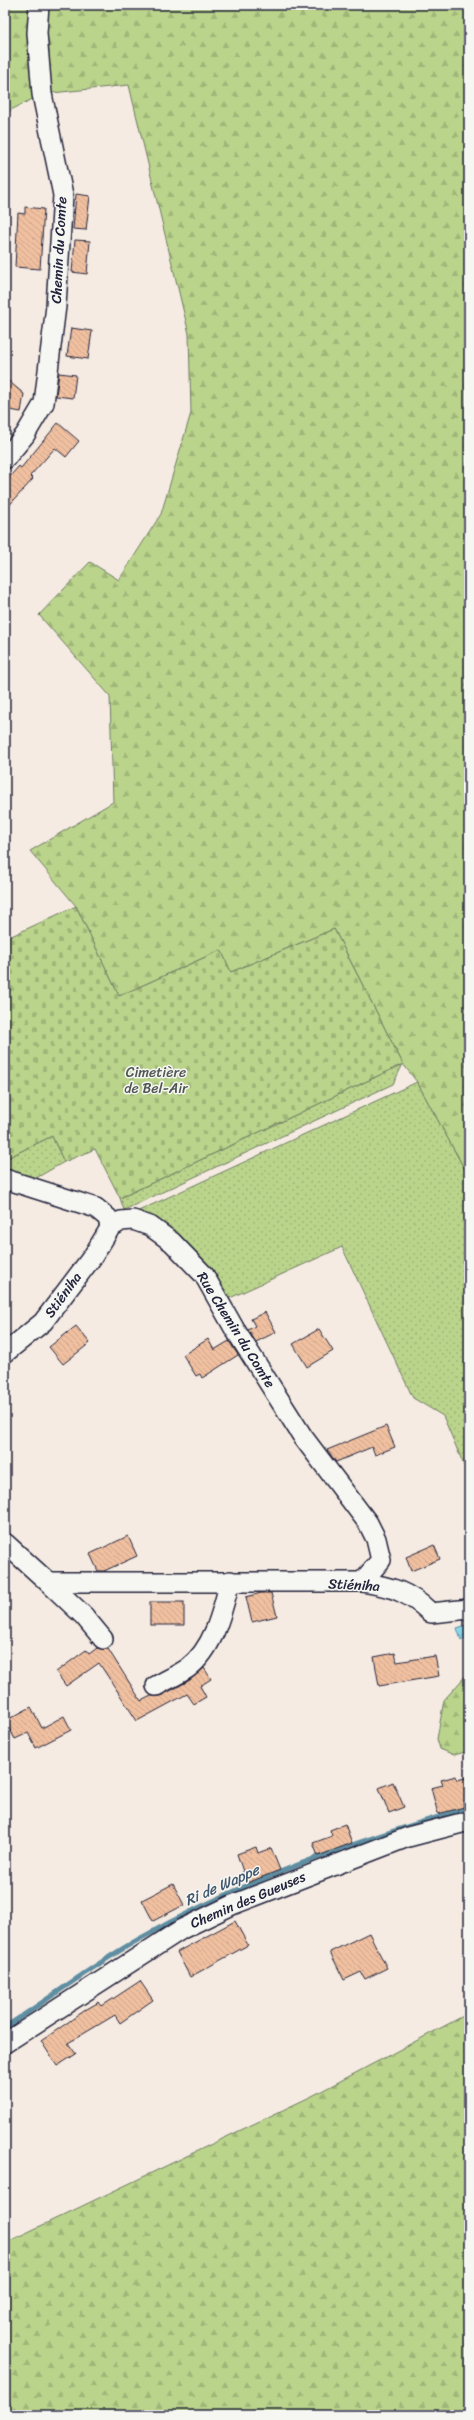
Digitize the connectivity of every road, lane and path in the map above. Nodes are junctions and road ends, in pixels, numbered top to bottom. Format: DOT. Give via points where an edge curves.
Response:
graph roads {
  1 [pos="39,5"];
  2 [pos="5,459"];
  3 [pos="5,1179"];
  4 [pos="110,1228"];
  5 [pos="5,1353"];
  6 [pos="5,1543"];
  7 [pos="230,1581"];
  8 [pos="48,1582"];
  9 [pos="362,1582"];
  10 [pos="469,1608"];
  11 [pos="103,1639"];
  12 [pos="156,1686"];
  13 [pos="469,1821"];
  14 [pos="5,2043"];
  1 -- 2 [label="street, Chemin du Comte" via="37,33 42,94 63,194 56,306 44,404 25,435"];
  3 -- 4 [label="street" via="96,1208 108,1218"];
  4 -- 5 [label="street, Stiéniha" via="43,1322"];
  4 -- 9 [label="street, Rue Chemin du Comte" via="121,1221 133,1220 150,1226 172,1242 204,1275 234,1328 303,1437 368,1523 376,1539 381,1560"];
  6 -- 8 [label="street"];
  7 -- 8 [label="street, Stiéniha" via="169,1584"];
  7 -- 9 [label="street, Stiéniha"];
  7 -- 12 [label="street" via="218,1624 202,1653 188,1668"];
  8 -- 11 [label="street" via="84,1616"];
  9 -- 10 [label="street, Stiéniha" via="394,1587 417,1600 431,1613 457,1612"];
  13 -- 14 [label="street, Chemin des Gueuses" via="408,1837 232,1905 182,1929"];
}
